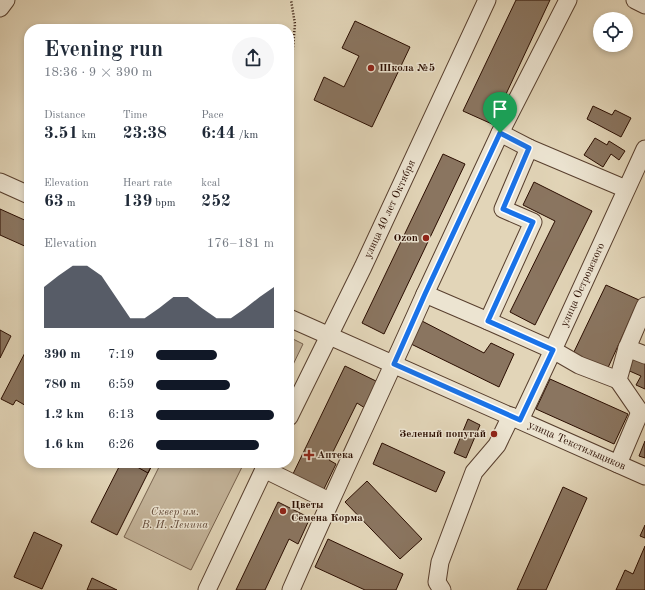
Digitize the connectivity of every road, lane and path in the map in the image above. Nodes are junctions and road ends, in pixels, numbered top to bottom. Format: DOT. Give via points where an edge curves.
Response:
graph roads {
  1 [pos="6,0"];
  2 [pos="290,0"];
  3 [pos="487,0"];
  4 [pos="568,0"];
  5 [pos="634,0"];
  6 [pos="645,4"];
  7 [pos="0,8"];
  8 [pos="294,36"];
  9 [pos="500,133"];
  10 [pos="529,148"];
  11 [pos="645,149"];
  12 [pos="0,182"];
  13 [pos="626,189"];
  14 [pos="24,193"];
  15 [pos="425,294"];
  16 [pos="645,306"];
  17 [pos="294,320"];
  18 [pos="488,321"];
  19 [pos="328,336"];
  20 [pos="627,348"];
  21 [pos="553,350"];
  22 [pos="645,355"];
  23 [pos="394,364"];
  24 [pos="618,380"];
  25 [pos="294,407"];
  26 [pos="643,413"];
  27 [pos="516,418"];
  28 [pos="618,464"];
  29 [pos="264,468"];
  30 [pos="269,468"];
  31 [pos="645,476"];
  32 [pos="329,501"];
  33 [pos="207,590"];
  34 [pos="290,590"];
  35 [pos="442,590"];
  1 -- 7 [label="street"];
  2 -- 8 [label="path" via="295,24"];
  3 -- 19 [label="street, улица 40 лет Октября"];
  4 -- 9 [label="street"];
  5 -- 6 [label="street"];
  9 -- 10 [label="street"];
  9 -- 15 [label="street"];
  10 -- 13 [label="street"];
  10 -- 18 [label="street" via="503,209 533,222"];
  11 -- 13 [label="street, улица Островского"];
  12 -- 14 [label="street"];
  13 -- 21 [label="street, улица Островского"];
  15 -- 18 [label="street"];
  15 -- 23 [label="street"];
  16 -- 20 [label="street"];
  17 -- 19 [label="street, улица Текстильщиков"];
  18 -- 21 [label="street"];
  19 -- 23 [label="street, улица Текстильщиков"];
  19 -- 25 [label="street, улица 40 лет Октября"];
  20 -- 22 [label="street"];
  20 -- 24 [label="street"];
  21 -- 24 [label="street" via="579,365"];
  21 -- 27 [label="street, улица Островского"];
  23 -- 27 [label="street, улица Текстильщиков"];
  23 -- 32 [label="street"];
  24 -- 26 [label="street"];
  26 -- 28 [label="street"];
  27 -- 28 [label="street, улица Текстильщиков"];
  27 -- 35 [label="street, улица Островского" via="474,472 440,562 437,582"];
  28 -- 31 [label="street, улица Текстильщиков"];
  29 -- 33 [label="street"];
  30 -- 32 [label="street"];
  32 -- 34 [label="street"];
}
